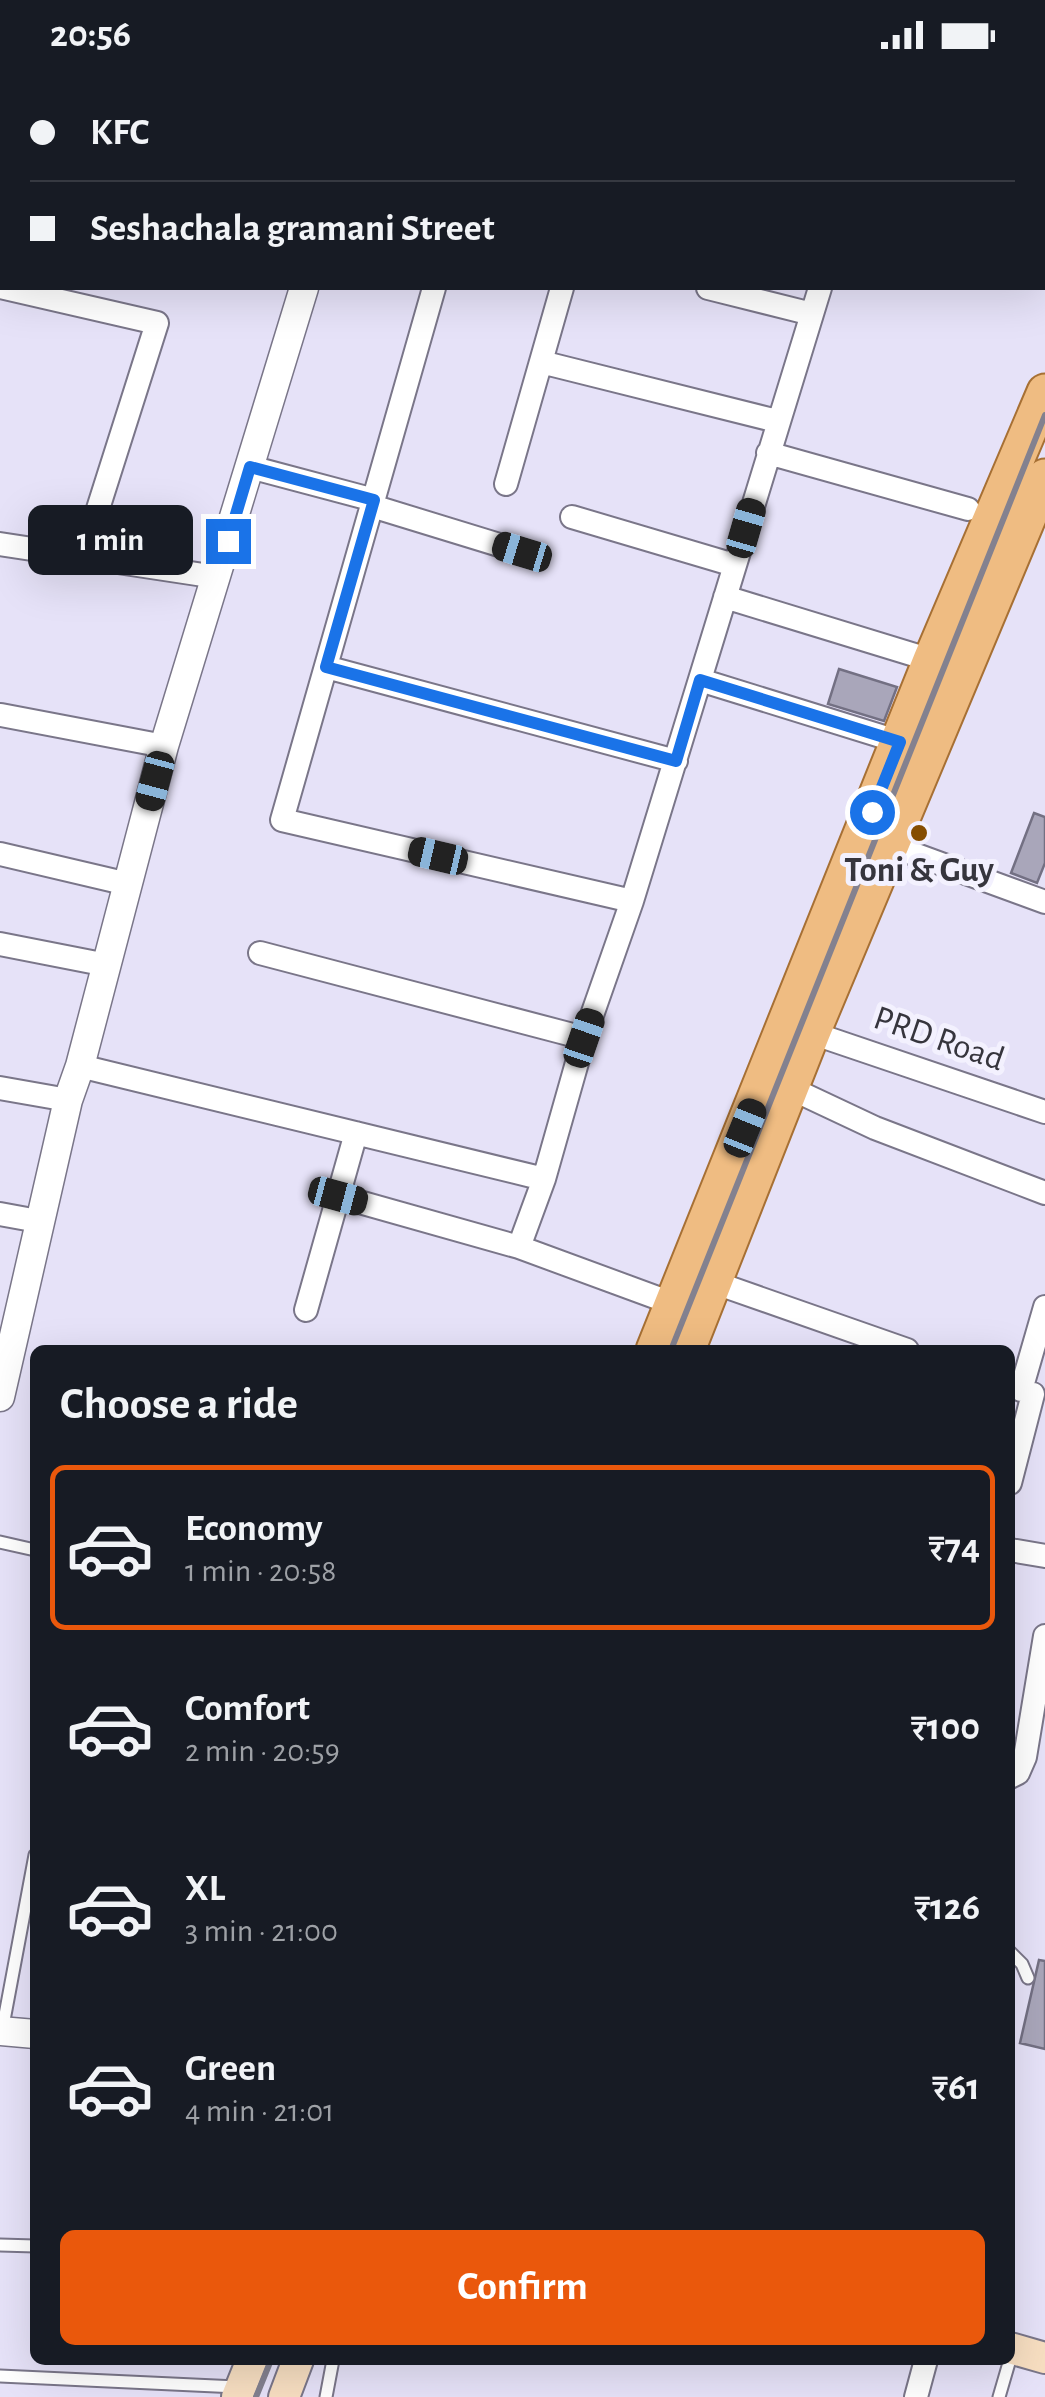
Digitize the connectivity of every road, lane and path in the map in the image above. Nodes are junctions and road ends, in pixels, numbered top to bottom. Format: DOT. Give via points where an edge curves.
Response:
graph roads {
  1 [pos="9,290"];
  2 [pos="303,290"];
  3 [pos="433,290"];
  4 [pos="561,290"];
  5 [pos="716,290"];
  6 [pos="819,290"];
  7 [pos="812,314"];
  8 [pos="540,362"];
  9 [pos="1045,392"];
  10 [pos="777,421"];
  11 [pos="768,453"];
  12 [pos="250,467"];
  13 [pos="1045,477"];
  14 [pos="506,484"];
  15 [pos="373,503"];
  16 [pos="968,509"];
  17 [pos="572,517"];
  18 [pos="1036,525"];
  19 [pos="0,544"];
  20 [pos="522,552"];
  21 [pos="84,556"];
  22 [pos="734,565"];
  23 [pos="217,577"];
  24 [pos="725,597"];
  25 [pos="931,660"];
  26 [pos="326,667"];
  27 [pos="700,680"];
  28 [pos="1,715"];
  29 [pos="900,742"];
  30 [pos="164,746"];
  31 [pos="676,761"];
  32 [pos="892,846"];
  33 [pos="0,854"];
  34 [pos="128,884"];
  35 [pos="632,901"];
  36 [pos="1045,902"];
  37 [pos="0,944"];
  38 [pos="260,953"];
  39 [pos="107,965"];
  40 [pos="812,1033"];
  41 [pos="584,1038"];
  42 [pos="80,1066"];
  43 [pos="0,1088"];
  44 [pos="790,1088"];
  45 [pos="68,1100"];
  46 [pos="1045,1112"];
  47 [pos="356,1134"];
  48 [pos="544,1179"];
  49 [pos="1045,1193"];
  50 [pos="338,1196"];
  51 [pos="0,1214"];
  52 [pos="38,1220"];
  53 [pos="520,1247"];
  54 [pos="713,1282"];
  55 [pos="674,1304"];
  56 [pos="1045,1307"];
  57 [pos="306,1310"];
  58 [pos="9,1314"];
  59 [pos="656,1345"];
  60 [pos="689,1345"];
  61 [pos="892,1345"];
  62 [pos="1027,1392"];
  63 [pos="0,1398"];
  64 [pos="1015,1453"];
  65 [pos="0,1542"];
  66 [pos="30,1549"];
  67 [pos="1015,1551"];
  68 [pos="1045,1556"];
  69 [pos="1045,1639"];
  70 [pos="1021,1703"];
  71 [pos="1018,1743"];
  72 [pos="1015,1774"];
  73 [pos="30,1881"];
  74 [pos="1015,1957"];
  75 [pos="1028,1978"];
  76 [pos="1,2031"];
  77 [pos="30,2034"];
  78 [pos="0,2244"];
  79 [pos="30,2246"];
  80 [pos="1015,2350"];
  81 [pos="1045,2358"];
  82 [pos="296,2365"];
  83 [pos="332,2365"];
  84 [pos="925,2365"];
  85 [pos="1008,2365"];
  86 [pos="0,2376"];
  87 [pos="244,2382"];
  88 [pos="284,2397"];
  89 [pos="326,2397"];
  90 [pos="916,2397"];
  91 [pos="999,2397"];
  1 -- 21 [label="street" via="157,323"];
  2 -- 12 [label="street"];
  3 -- 15 [label="street"];
  4 -- 8 [label="street"];
  5 -- 7 [label="street"];
  6 -- 7 [label="street"];
  7 -- 10 [label="street"];
  8 -- 10 [label="street"];
  8 -- 14 [label="street"];
  9 -- 25 [label="main road"];
  10 -- 11 [label="street"];
  11 -- 16 [label="street"];
  11 -- 22 [label="street"];
  12 -- 15 [label="street"];
  12 -- 23 [label="street"];
  13 -- 18 [label="main road"];
  15 -- 20 [label="street"];
  15 -- 26 [label="street"];
  17 -- 22 [label="street"];
  18 -- 32 [label="main road"];
  19 -- 21 [label="street"];
  21 -- 23 [label="street"];
  22 -- 24 [label="street"];
  23 -- 30 [label="street"];
  24 -- 25 [label="street"];
  24 -- 27 [label="street"];
  25 -- 29 [label="main road"];
  26 -- 31 [label="street"];
  26 -- 35 [label="street" via="282,820"];
  27 -- 29 [label="street"];
  27 -- 31 [label="street"];
  28 -- 30 [label="street"];
  29 -- 55 [label="main road"];
  30 -- 34 [label="street"];
  31 -- 35 [label="street"];
  32 -- 36 [label="street"];
  32 -- 40 [label="main road"];
  33 -- 34 [label="street"];
  34 -- 39 [label="street"];
  35 -- 41 [label="street"];
  37 -- 39 [label="street"];
  38 -- 41 [label="street"];
  39 -- 42 [label="street"];
  40 -- 44 [label="main road"];
  40 -- 46 [label="street, PRD Road"];
  41 -- 48 [label="street"];
  42 -- 45 [label="street"];
  42 -- 47 [label="street"];
  43 -- 45 [label="street"];
  44 -- 49 [label="street"];
  44 -- 54 [label="main road"];
  45 -- 52 [label="street"];
  47 -- 48 [label="street"];
  47 -- 50 [label="street"];
  48 -- 53 [label="street"];
  50 -- 53 [label="street"];
  50 -- 57 [label="street"];
  51 -- 52 [label="street"];
  52 -- 58 [label="street"];
  53 -- 55 [label="street"];
  54 -- 60 [label="main road"];
  54 -- 61 [label="street"];
  55 -- 59 [label="main road"];
  56 -- 62 [label="street"];
  58 -- 63 [label="street"];
  62 -- 64 [label="street"];
  65 -- 66 [label="lane"];
  67 -- 68 [label="street"];
  69 -- 70 [label="street"];
  70 -- 71 [label="street"];
  71 -- 72 [label="street"];
  73 -- 76 [label="lane"];
  74 -- 75 [label="lane"];
  76 -- 77 [label="street"];
  78 -- 79 [label="lane"];
  80 -- 81 [label="main road"];
  82 -- 88 [label="main road"];
  83 -- 89 [label="lane"];
  84 -- 90 [label="street"];
  85 -- 91 [label="lane"];
  86 -- 87 [label="lane"];
}
